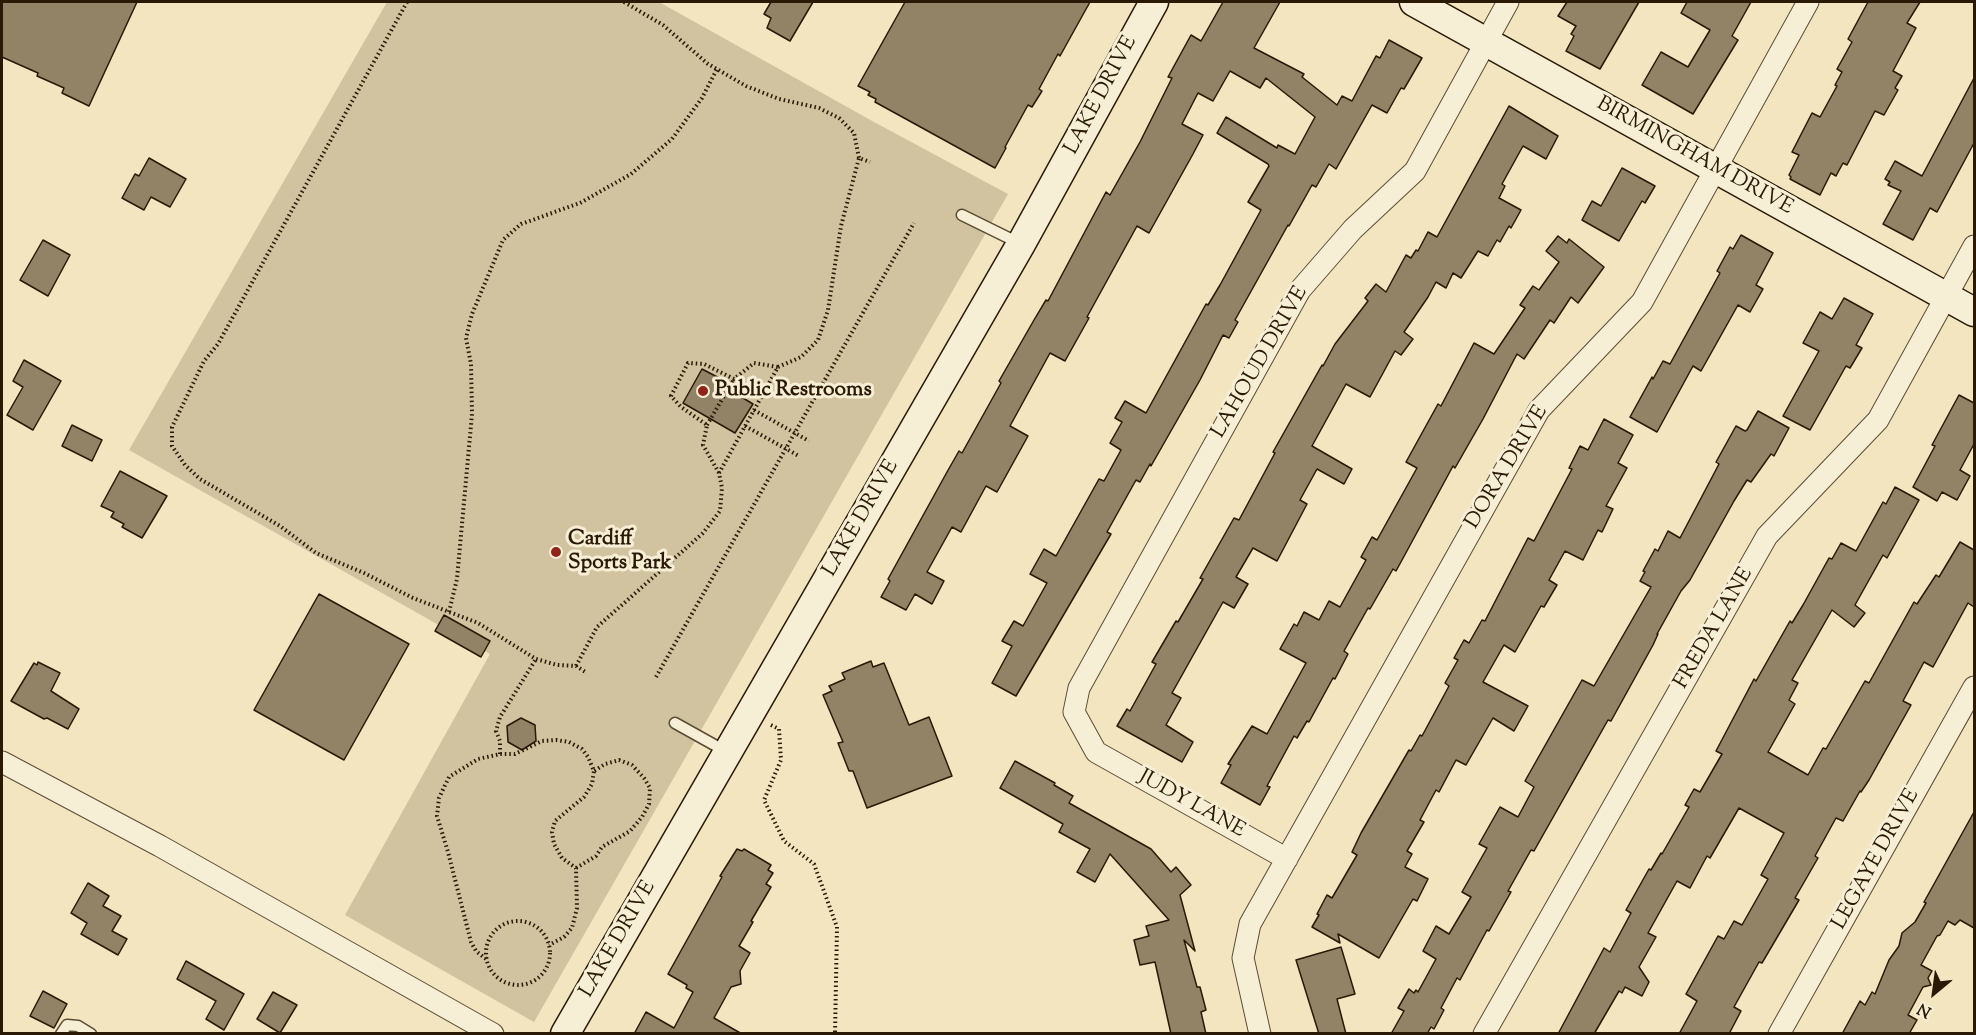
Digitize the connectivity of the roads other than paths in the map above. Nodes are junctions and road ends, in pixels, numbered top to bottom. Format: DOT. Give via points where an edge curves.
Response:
graph roads {
  1 [pos="1154,2"];
  2 [pos="1414,2"];
  3 [pos="1508,2"];
  4 [pos="1808,2"];
  5 [pos="1487,42"];
  6 [pos="1715,170"];
  7 [pos="962,215"];
  8 [pos="1021,244"];
  9 [pos="1974,246"];
  10 [pos="1947,297"];
  11 [pos="1974,312"];
  12 [pos="1974,687"];
  13 [pos="675,723"];
  14 [pos="727,752"];
  15 [pos="1096,752"];
  16 [pos="2,762"];
  17 [pos="1287,859"];
  18 [pos="61,1034"];
  19 [pos="91,1034"];
  20 [pos="494,1034"];
  21 [pos="565,1034"];
  22 [pos="1260,1034"];
  23 [pos="1484,1034"];
  24 [pos="1779,1034"];
  1 -- 8 [label="main road, LAKE DRIVE"];
  2 -- 5 [label="main road, BIRMINGHAM DRIVE"];
  3 -- 5 [label="street, LAHOUD DRIVE"];
  4 -- 6 [label="street, DORA DRIVE"];
  5 -- 6 [label="main road, BIRMINGHAM DRIVE"];
  5 -- 15 [label="street, LAHOUD DRIVE" via="1415,171 1353,229 1300,290 1085,678 1074,712"];
  6 -- 10 [label="main road, BIRMINGHAM DRIVE"];
  6 -- 17 [label="street, DORA DRIVE" via="1642,302 1539,410"];
  7 -- 8 [label="lane"];
  8 -- 14 [label="main road, LAKE DRIVE"];
  9 -- 10 [label="street, FREDA LANE"];
  10 -- 11 [label="main road, BIRMINGHAM DRIVE"];
  10 -- 23 [label="street, FREDA LANE" via="1878,420 1767,536"];
  12 -- 24 [label="street, LEGAYE DRIVE"];
  13 -- 14 [label="lane"];
  14 -- 21 [label="main road, LAKE DRIVE"];
  15 -- 17 [label="street, JUDY LANE"];
  16 -- 20 [label="street"];
  17 -- 22 [label="street, DORA DRIVE" via="1250,924 1243,958"];
  18 -- 19 [label="lane" via="67,1024"];
}
